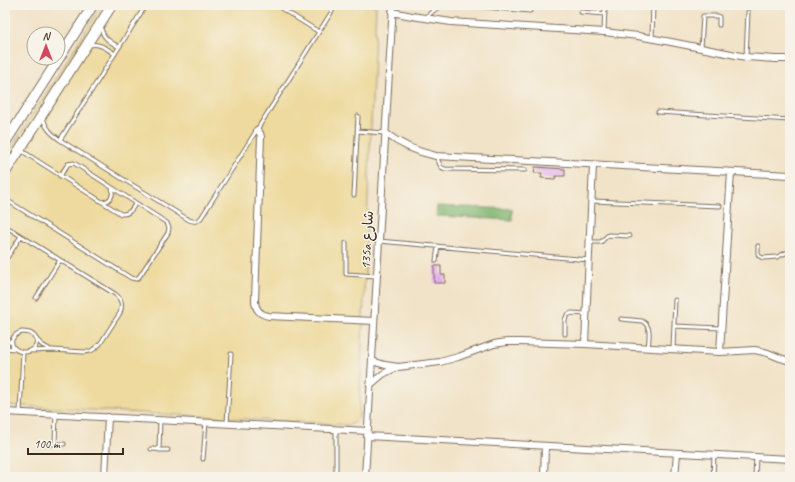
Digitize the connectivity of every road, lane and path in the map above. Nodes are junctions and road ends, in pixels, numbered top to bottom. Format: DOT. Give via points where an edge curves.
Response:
graph roads {
  1 [pos="93,5"];
  2 [pos="112,5"];
  3 [pos="146,5"];
  4 [pos="336,5"];
  5 [pos="442,5"];
  6 [pos="465,5"];
  7 [pos="605,5"];
  8 [pos="654,5"];
  9 [pos="279,7"];
  10 [pos="393,8"];
  11 [pos="530,11"];
  12 [pos="581,12"];
  13 [pos="748,12"];
  14 [pos="605,14"];
  15 [pos="425,19"];
  16 [pos="100,24"];
  17 [pos="719,25"];
  18 [pos="319,32"];
  19 [pos="604,32"];
  20 [pos="652,38"];
  21 [pos="86,46"];
  22 [pos="119,48"];
  23 [pos="701,48"];
  24 [pos="115,54"];
  25 [pos="790,55"];
  26 [pos="746,57"];
  27 [pos="790,59"];
  28 [pos="658,112"];
  29 [pos="43,114"];
  30 [pos="358,116"];
  31 [pos="790,120"];
  32 [pos="257,130"];
  33 [pos="357,131"];
  34 [pos="385,133"];
  35 [pos="60,140"];
  36 [pos="5,143"];
  37 [pos="20,150"];
  38 [pos="436,156"];
  39 [pos="592,165"];
  40 [pos="525,170"];
  41 [pos="731,172"];
  42 [pos="5,173"];
  43 [pos="790,175"];
  44 [pos="60,176"];
  45 [pos="112,187"];
  46 [pos="354,195"];
  47 [pos="5,199"];
  48 [pos="591,201"];
  49 [pos="103,202"];
  50 [pos="136,203"];
  51 [pos="720,206"];
  52 [pos="5,226"];
  53 [pos="21,236"];
  54 [pos="630,236"];
  55 [pos="379,241"];
  56 [pos="589,242"];
  57 [pos="346,243"];
  58 [pos="438,246"];
  59 [pos="758,246"];
  60 [pos="790,251"];
  61 [pos="60,260"];
  62 [pos="436,260"];
  63 [pos="589,260"];
  64 [pos="5,261"];
  65 [pos="377,276"];
  66 [pos="36,298"];
  67 [pos="675,300"];
  68 [pos="586,314"];
  69 [pos="621,320"];
  70 [pos="374,321"];
  71 [pos="674,326"];
  72 [pos="722,328"];
  73 [pos="565,334"];
  74 [pos="12,340"];
  75 [pos="37,340"];
  76 [pos="585,344"];
  77 [pos="5,345"];
  78 [pos="5,348"];
  79 [pos="648,348"];
  80 [pos="16,349"];
  81 [pos="673,349"];
  82 [pos="30,350"];
  83 [pos="53,350"];
  84 [pos="24,352"];
  85 [pos="720,352"];
  86 [pos="231,354"];
  87 [pos="372,361"];
  88 [pos="790,361"];
  89 [pos="398,366"];
  90 [pos="370,385"];
  91 [pos="5,412"];
  92 [pos="20,412"];
  93 [pos="56,414"];
  94 [pos="108,417"];
  95 [pos="160,420"];
  96 [pos="206,423"];
  97 [pos="227,424"];
  98 [pos="336,430"];
  99 [pos="367,434"];
  100 [pos="47,444"];
  101 [pos="55,444"];
  102 [pos="64,444"];
  103 [pos="545,446"];
  104 [pos="151,450"];
  105 [pos="159,450"];
  106 [pos="168,450"];
  107 [pos="677,453"];
  108 [pos="714,455"];
  109 [pos="756,458"];
  110 [pos="203,459"];
  111 [pos="790,459"];
  112 [pos="105,477"];
  113 [pos="336,477"];
  114 [pos="365,477"];
  115 [pos="544,477"];
  116 [pos="676,477"];
  117 [pos="713,477"];
  118 [pos="755,477"];
  1 -- 36 [label="street"];
  2 -- 16 [label="street"];
  3 -- 22 [label="lane"];
  4 -- 18 [label="lane"];
  5 -- 15 [label="lane"];
  6 -- 11 [label="lane"];
  7 -- 14 [label="lane"];
  8 -- 20 [label="lane"];
  9 -- 18 [label="lane"];
  10 -- 15 [label="street"];
  10 -- 34 [label="street, 135a شارع"];
  12 -- 14 [label="lane"];
  13 -- 26 [label="lane"];
  14 -- 19 [label="lane"];
  15 -- 19 [label="street"];
  16 -- 21 [label="street"];
  16 -- 22 [label="lane" via="106,39"];
  17 -- 23 [label="lane" via="718,16 703,16"];
  18 -- 32 [label="lane"];
  19 -- 20 [label="street"];
  20 -- 23 [label="street"];
  21 -- 24 [label="lane" via="102,45"];
  21 -- 29 [label="street"];
  22 -- 24 [label="lane"];
  23 -- 26 [label="street"];
  24 -- 35 [label="lane"];
  25 -- 27 [label="lane"];
  26 -- 27 [label="street"];
  28 -- 31 [label="lane"];
  29 -- 35 [label="lane" via="45,125"];
  29 -- 37 [label="street"];
  30 -- 33 [label="lane"];
  32 -- 35 [label="lane" via="196,222"];
  32 -- 70 [label="street" via="261,137 255,300 257,309 260,313 270,316"];
  33 -- 34 [label="lane"];
  33 -- 46 [label="lane"];
  34 -- 38 [label="street" via="409,148"];
  34 -- 55 [label="street, 135a شارع"];
  37 -- 42 [label="street"];
  37 -- 44 [label="lane"];
  38 -- 39 [label="street"];
  38 -- 40 [label="lane" via="445,169"];
  39 -- 41 [label="street"];
  39 -- 48 [label="street"];
  41 -- 43 [label="street"];
  41 -- 72 [label="street"];
  44 -- 45 [label="lane" via="68,164 74,163"];
  44 -- 49 [label="lane"];
  45 -- 49 [label="lane" via="112,198"];
  45 -- 50 [label="lane"];
  47 -- 50 [label="lane" via="134,279 141,275 169,228 167,223"];
  48 -- 51 [label="lane"];
  48 -- 56 [label="street"];
  49 -- 50 [label="lane" via="118,213 124,214 130,212"];
  52 -- 53 [label="lane"];
  53 -- 61 [label="lane"];
  53 -- 64 [label="lane"];
  54 -- 56 [label="lane" via="609,235 600,242"];
  55 -- 58 [label="lane"];
  55 -- 65 [label="street, 135a شارع"];
  56 -- 63 [label="street"];
  57 -- 65 [label="lane" via="346,274"];
  58 -- 62 [label="lane"];
  58 -- 63 [label="lane"];
  59 -- 60 [label="lane" via="758,254 763,258 775,258"];
  61 -- 66 [label="lane"];
  61 -- 83 [label="lane" via="115,294 122,304 120,313 94,350"];
  63 -- 68 [label="street"];
  65 -- 70 [label="street, 135a شارع"];
  67 -- 71 [label="lane"];
  68 -- 73 [label="lane" via="567,315"];
  68 -- 76 [label="street"];
  69 -- 79 [label="lane" via="645,322 649,328"];
  70 -- 87 [label="street, 135a شارع"];
  71 -- 72 [label="lane"];
  71 -- 81 [label="lane"];
  72 -- 85 [label="street"];
  74 -- 75 [label="lane" via="15,335 26,332 33,334"];
  74 -- 77 [label="lane"];
  74 -- 80 [label="lane"];
  75 -- 82 [label="lane" via="36,346"];
  75 -- 83 [label="lane" via="46,348"];
  76 -- 79 [label="street"];
  76 -- 89 [label="street" via="506,342 440,362"];
  78 -- 80 [label="lane"];
  79 -- 81 [label="street"];
  80 -- 84 [label="lane"];
  81 -- 85 [label="street"];
  82 -- 83 [label="lane"];
  82 -- 84 [label="lane"];
  84 -- 92 [label="lane"];
  85 -- 88 [label="street" via="762,351"];
  86 -- 97 [label="lane"];
  87 -- 89 [label="street"];
  87 -- 90 [label="street, 135a شارع"];
  89 -- 90 [label="street"];
  90 -- 99 [label="street, 135a شارع"];
  91 -- 92 [label="street"];
  92 -- 93 [label="street"];
  93 -- 94 [label="street"];
  93 -- 101 [label="lane"];
  94 -- 95 [label="street"];
  94 -- 112 [label="street"];
  95 -- 96 [label="street"];
  95 -- 105 [label="lane"];
  96 -- 97 [label="street"];
  96 -- 110 [label="lane"];
  97 -- 98 [label="street"];
  98 -- 99 [label="street"];
  98 -- 113 [label="lane"];
  99 -- 103 [label="street"];
  99 -- 114 [label="street, 135a شارع"];
  100 -- 101 [label="lane"];
  101 -- 102 [label="lane"];
  103 -- 107 [label="street"];
  103 -- 115 [label="street"];
  104 -- 105 [label="lane"];
  105 -- 106 [label="lane"];
  107 -- 108 [label="street"];
  107 -- 116 [label="street"];
  108 -- 109 [label="street"];
  108 -- 117 [label="lane"];
  109 -- 111 [label="street"];
  109 -- 118 [label="lane"];
}
